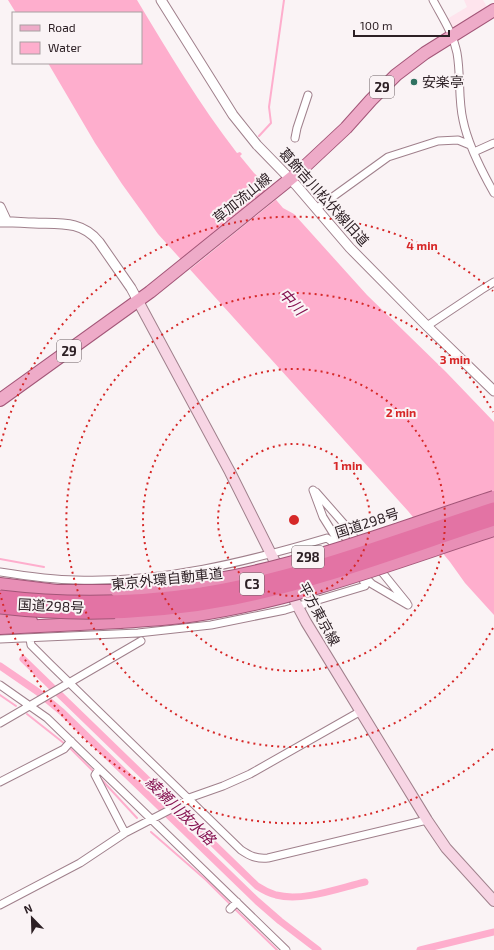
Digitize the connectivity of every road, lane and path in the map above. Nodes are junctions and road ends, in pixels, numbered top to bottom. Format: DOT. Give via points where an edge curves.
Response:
graph roads {
  1 [pos="433,0"];
  2 [pos="165,1"];
  3 [pos="494,10"];
  4 [pos="452,36"];
  5 [pos="308,95"];
  6 [pos="295,138"];
  7 [pos="494,143"];
  8 [pos="470,145"];
  9 [pos="474,152"];
  10 [pos="288,181"];
  11 [pos="494,193"];
  12 [pos="0,207"];
  13 [pos="316,209"];
  14 [pos="3,222"];
  15 [pos="494,282"];
  16 [pos="138,301"];
  17 [pos="427,326"];
  18 [pos="494,391"];
  19 [pos="0,400"];
  20 [pos="494,496"];
  21 [pos="494,509"];
  22 [pos="494,518"];
  23 [pos="494,530"];
  24 [pos="271,554"];
  25 [pos="346,560"];
  26 [pos="0,572"];
  27 [pos="0,584"];
  28 [pos="0,588"];
  29 [pos="57,591"];
  30 [pos="0,597"];
  31 [pos="298,606"];
  32 [pos="0,607"];
  33 [pos="0,618"];
  34 [pos="100,623"];
  35 [pos="0,628"];
  36 [pos="30,638"];
  37 [pos="0,639"];
  38 [pos="141,641"];
  39 [pos="70,682"];
  40 [pos="0,685"];
  41 [pos="30,705"];
  42 [pos="361,711"];
  43 [pos="0,723"];
  44 [pos="69,744"];
  45 [pos="98,772"];
  46 [pos="0,782"];
  47 [pos="189,798"];
  48 [pos="152,819"];
  49 [pos="427,820"];
  50 [pos="125,833"];
  51 [pos="494,902"];
  52 [pos="0,905"];
  53 [pos="286,950"];
  1 -- 4 [label="street"];
  2 -- 10 [label="street, 葛飾吉川松伏線旧道" via="233,115"];
  3 -- 4 [label="main road, 草加流山線 / 29"];
  4 -- 8 [label="street" via="457,53 462,118"];
  4 -- 10 [label="main road, 草加流山線 / 29" via="396,75 336,137"];
  5 -- 6 [label="street"];
  7 -- 9 [label="street"];
  8 -- 9 [label="street"];
  8 -- 13 [label="street" via="458,140 444,140 388,157"];
  9 -- 11 [label="street"];
  10 -- 13 [label="street, 葛飾吉川松伏線旧道"];
  10 -- 16 [label="main road, 草加流山線 / 29"];
  12 -- 14 [label="street"];
  13 -- 17 [label="street, 葛飾吉川松伏線旧道" via="350,248"];
  14 -- 16 [label="street" via="67,223 82,228 96,237"];
  15 -- 17 [label="street"];
  16 -- 19 [label="main road, 草加流山線 / 29"];
  16 -- 24 [label="main road, 平方東京線" via="224,460"];
  17 -- 18 [label="street, 葛飾吉川松伏線旧道"];
  20 -- 29 [label="highway, 国道298号 / 298, bridge" via="339,548 252,572 186,584 117,591"];
  21 -- 30 [label="highway, 東京外環自動車道 / C3, bridge" via="316,566 243,586 202,594 121,602 78,603"];
  22 -- 32 [label="highway, 東京外環自動車道 / C3, bridge" via="315,577 234,598 193,605 120,611 39,611"];
  23 -- 34 [label="highway, 国道298号 / 298, bridge" via="361,574 267,601 196,615"];
  24 -- 25 [label="street" via="327,538"];
  24 -- 26 [label="street" via="198,570 105,580 48,579"];
  24 -- 31 [label="main road, 平方東京線"];
  25 -- 25 [label="street" via="344,551 323,517 313,490 345,525 408,604 372,584"];
  25 -- 31 [label="street" via="365,586"];
  27 -- 29 [label="highway, 国道298号 / 298"];
  28 -- 29 [label="highway, 国道298号 / 298"];
  31 -- 36 [label="street" via="244,619 172,631"];
  31 -- 42 [label="main road, 平方東京線"];
  33 -- 34 [label="highway, 国道298号 / 298"];
  34 -- 35 [label="highway, 国道298号 / 298"];
  36 -- 37 [label="street"];
  36 -- 39 [label="street" via="31,645"];
  38 -- 39 [label="street"];
  39 -- 41 [label="street"];
  39 -- 47 [label="street"];
  40 -- 41 [label="street"];
  41 -- 43 [label="street"];
  41 -- 44 [label="street" via="47,718"];
  42 -- 47 [label="street" via="250,774"];
  42 -- 49 [label="main road, 平方東京線"];
  44 -- 45 [label="street"];
  44 -- 46 [label="street" via="64,750"];
  45 -- 48 [label="street"];
  45 -- 50 [label="street"];
  47 -- 48 [label="street"];
  47 -- 49 [label="street" via="241,850 256,858 268,858"];
  48 -- 50 [label="street"];
  48 -- 53 [label="street" via="234,906"];
  49 -- 51 [label="main road, 平方東京線" via="446,848"];
  50 -- 52 [label="street" via="80,863"];
}
